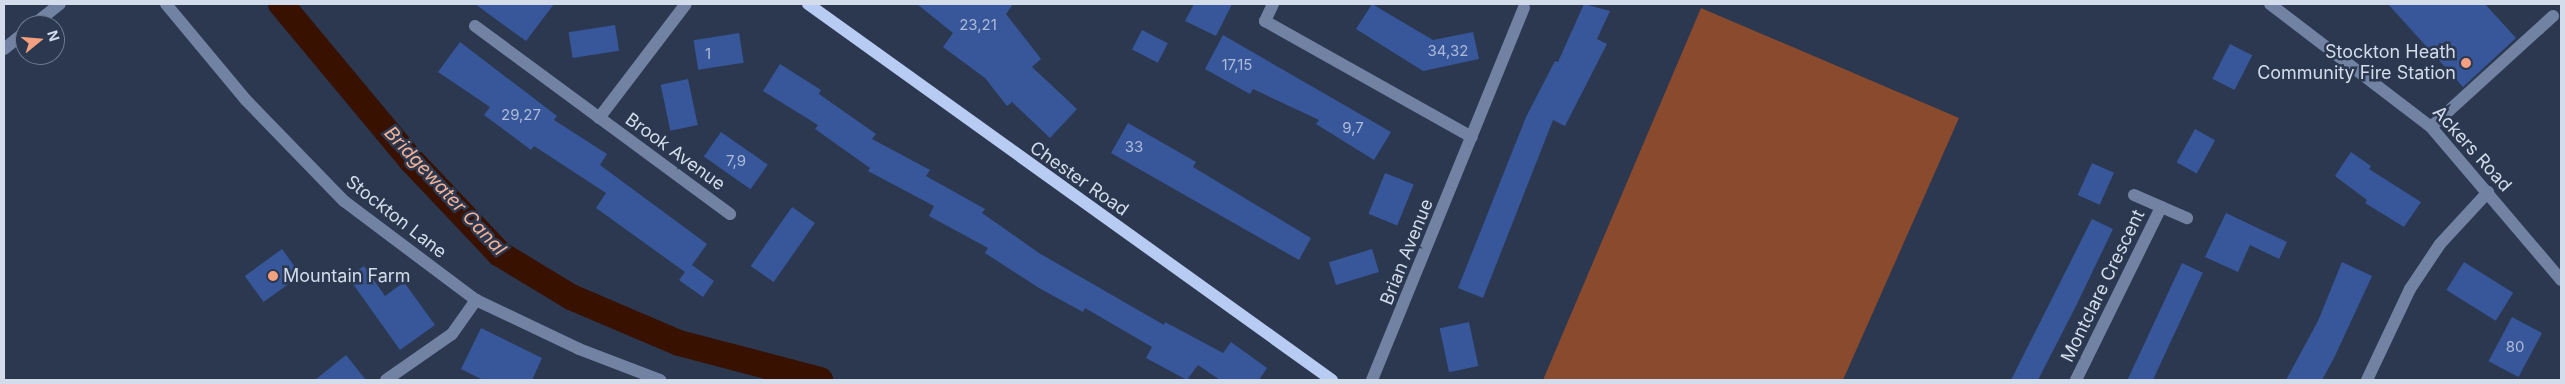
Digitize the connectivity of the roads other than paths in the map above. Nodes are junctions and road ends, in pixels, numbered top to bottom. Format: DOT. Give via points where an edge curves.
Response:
graph roads {
  1 [pos="60,4"];
  2 [pos="166,4"];
  3 [pos="686,4"];
  4 [pos="808,4"];
  5 [pos="1272,4"];
  6 [pos="2270,4"];
  7 [pos="1524,8"];
  8 [pos="46,15"];
  9 [pos="2553,16"];
  10 [pos="475,26"];
  11 [pos="15,40"];
  12 [pos="4,49"];
  13 [pos="599,118"];
  14 [pos="2431,127"];
  15 [pos="1472,137"];
  16 [pos="2488,192"];
  17 [pos="2134,195"];
  18 [pos="2161,207"];
  19 [pos="730,214"];
  20 [pos="2187,218"];
  21 [pos="2561,280"];
  22 [pos="476,300"];
  23 [pos="386,380"];
  24 [pos="660,380"];
  25 [pos="1332,380"];
  26 [pos="1372,380"];
  27 [pos="2076,380"];
  28 [pos="2367,380"];
  1 -- 8 [label="street"];
  2 -- 22 [label="street, Stockton Lane" via="246,100 344,201"];
  3 -- 13 [label="street, Brook Avenue"];
  4 -- 25 [label="main road, Chester Road"];
  5 -- 15 [label="street" via="1265,21"];
  6 -- 14 [label="street, Ackers Road"];
  7 -- 15 [label="street, Brian Avenue"];
  9 -- 14 [label="street"];
  10 -- 13 [label="street, Brook Avenue"];
  11 -- 12 [label="street"];
  13 -- 19 [label="street, Brook Avenue"];
  14 -- 16 [label="street, Ackers Road"];
  15 -- 26 [label="street, Brian Avenue"];
  16 -- 21 [label="street, Ackers Road"];
  16 -- 28 [label="street" via="2440,244 2410,289"];
  17 -- 18 [label="street, Montclare Crescent"];
  18 -- 20 [label="street, Montclare Crescent"];
  18 -- 27 [label="street, Montclare Crescent"];
  22 -- 23 [label="street" via="452,334"];
  22 -- 24 [label="street, Stockton Lane" via="579,349"];
}
